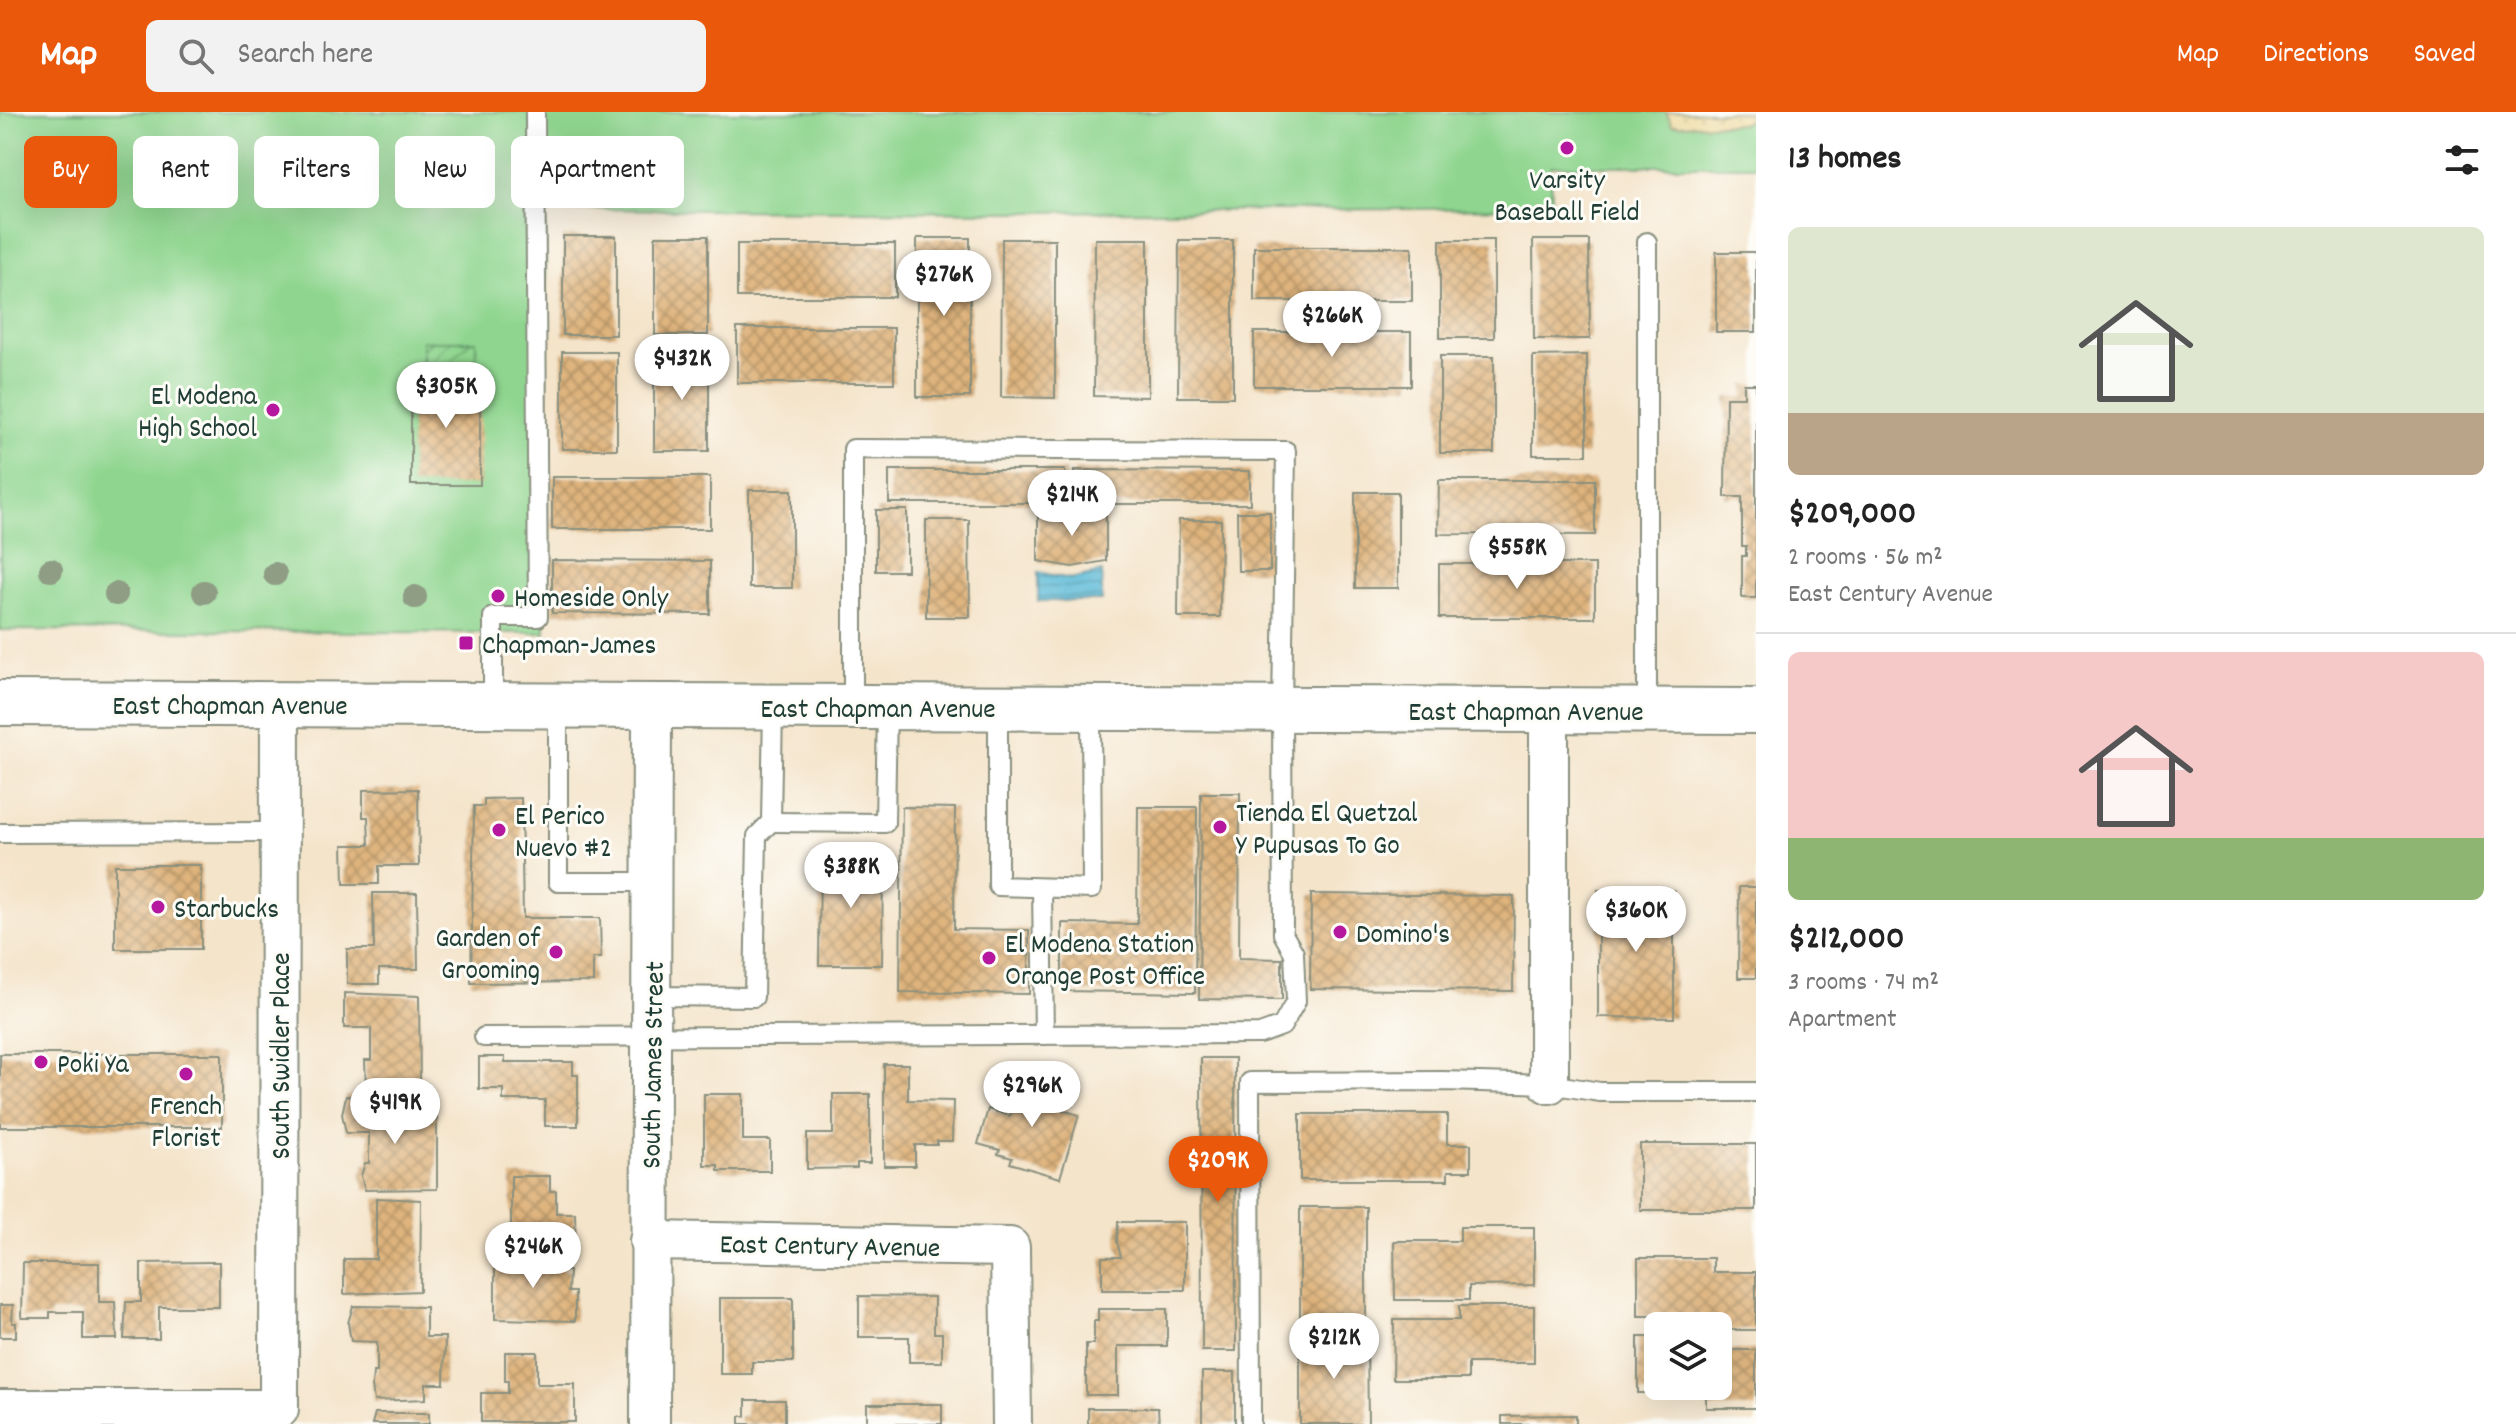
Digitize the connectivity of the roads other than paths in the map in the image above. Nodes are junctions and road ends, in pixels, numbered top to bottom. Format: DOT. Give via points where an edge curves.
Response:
graph roads {
  1 [pos="535,112"];
  2 [pos="1647,242"];
  3 [pos="0,703"];
  4 [pos="493,703"];
  5 [pos="280,704"];
  6 [pos="558,705"];
  7 [pos="652,706"];
  8 [pos="773,707"];
  9 [pos="870,707"];
  10 [pos="998,708"];
  11 [pos="1091,708"];
  12 [pos="1282,709"];
  13 [pos="1549,710"];
  14 [pos="1647,710"];
  15 [pos="1756,711"];
  16 [pos="771,822"];
  17 [pos="279,832"];
  18 [pos="1,833"];
  19 [pos="653,882"];
  20 [pos="1042,888"];
  21 [pos="651,996"];
  22 [pos="1044,1035"];
  23 [pos="651,1036"];
  24 [pos="484,1037"];
  25 [pos="1549,1084"];
  26 [pos="1756,1092"];
  27 [pos="649,1241"];
  28 [pos="0,1409"];
  29 [pos="650,1424"];
  30 [pos="1012,1424"];
  31 [pos="1251,1424"];
  1 -- 4 [label="lane" via="538,617 493,617"];
  2 -- 14 [label="lane"];
  3 -- 5 [label="main road, East Chapman Avenue"];
  4 -- 5 [label="main road, East Chapman Avenue"];
  4 -- 6 [label="main road, East Chapman Avenue"];
  5 -- 17 [label="street, South Swidler Place"];
  6 -- 7 [label="main road, East Chapman Avenue"];
  6 -- 19 [label="lane" via="558,882"];
  7 -- 8 [label="main road, East Chapman Avenue"];
  7 -- 19 [label="street, South James Street"];
  8 -- 9 [label="main road, East Chapman Avenue"];
  8 -- 16 [label="lane"];
  9 -- 10 [label="main road, East Chapman Avenue"];
  9 -- 12 [label="lane" via="853,449 1286,451"];
  9 -- 16 [label="lane" via="885,823"];
  10 -- 11 [label="main road, East Chapman Avenue"];
  10 -- 20 [label="lane" via="998,886"];
  11 -- 12 [label="main road, East Chapman Avenue"];
  11 -- 20 [label="lane" via="1092,889"];
  12 -- 13 [label="main road, East Chapman Avenue"];
  12 -- 22 [label="lane" via="1283,934 1294,953 1296,1001 1282,1026 1260,1034"];
  13 -- 14 [label="main road, East Chapman Avenue"];
  13 -- 25 [label="street"];
  14 -- 15 [label="main road, East Chapman Avenue"];
  16 -- 21 [label="lane" via="757,836 754,997"];
  17 -- 18 [label="lane"];
  17 -- 28 [label="street, South Swidler Place" via="279,1409"];
  19 -- 21 [label="street, South James Street"];
  20 -- 22 [label="lane"];
  21 -- 23 [label="street, South James Street"];
  22 -- 23 [label="lane"];
  23 -- 24 [label="lane"];
  23 -- 27 [label="street, South James Street"];
  25 -- 26 [label="lane" via="1600,1092"];
  25 -- 31 [label="lane" via="1250,1082"];
  27 -- 29 [label="street, South James Street"];
  27 -- 30 [label="street, East Century Avenue" via="1010,1247"];
}
